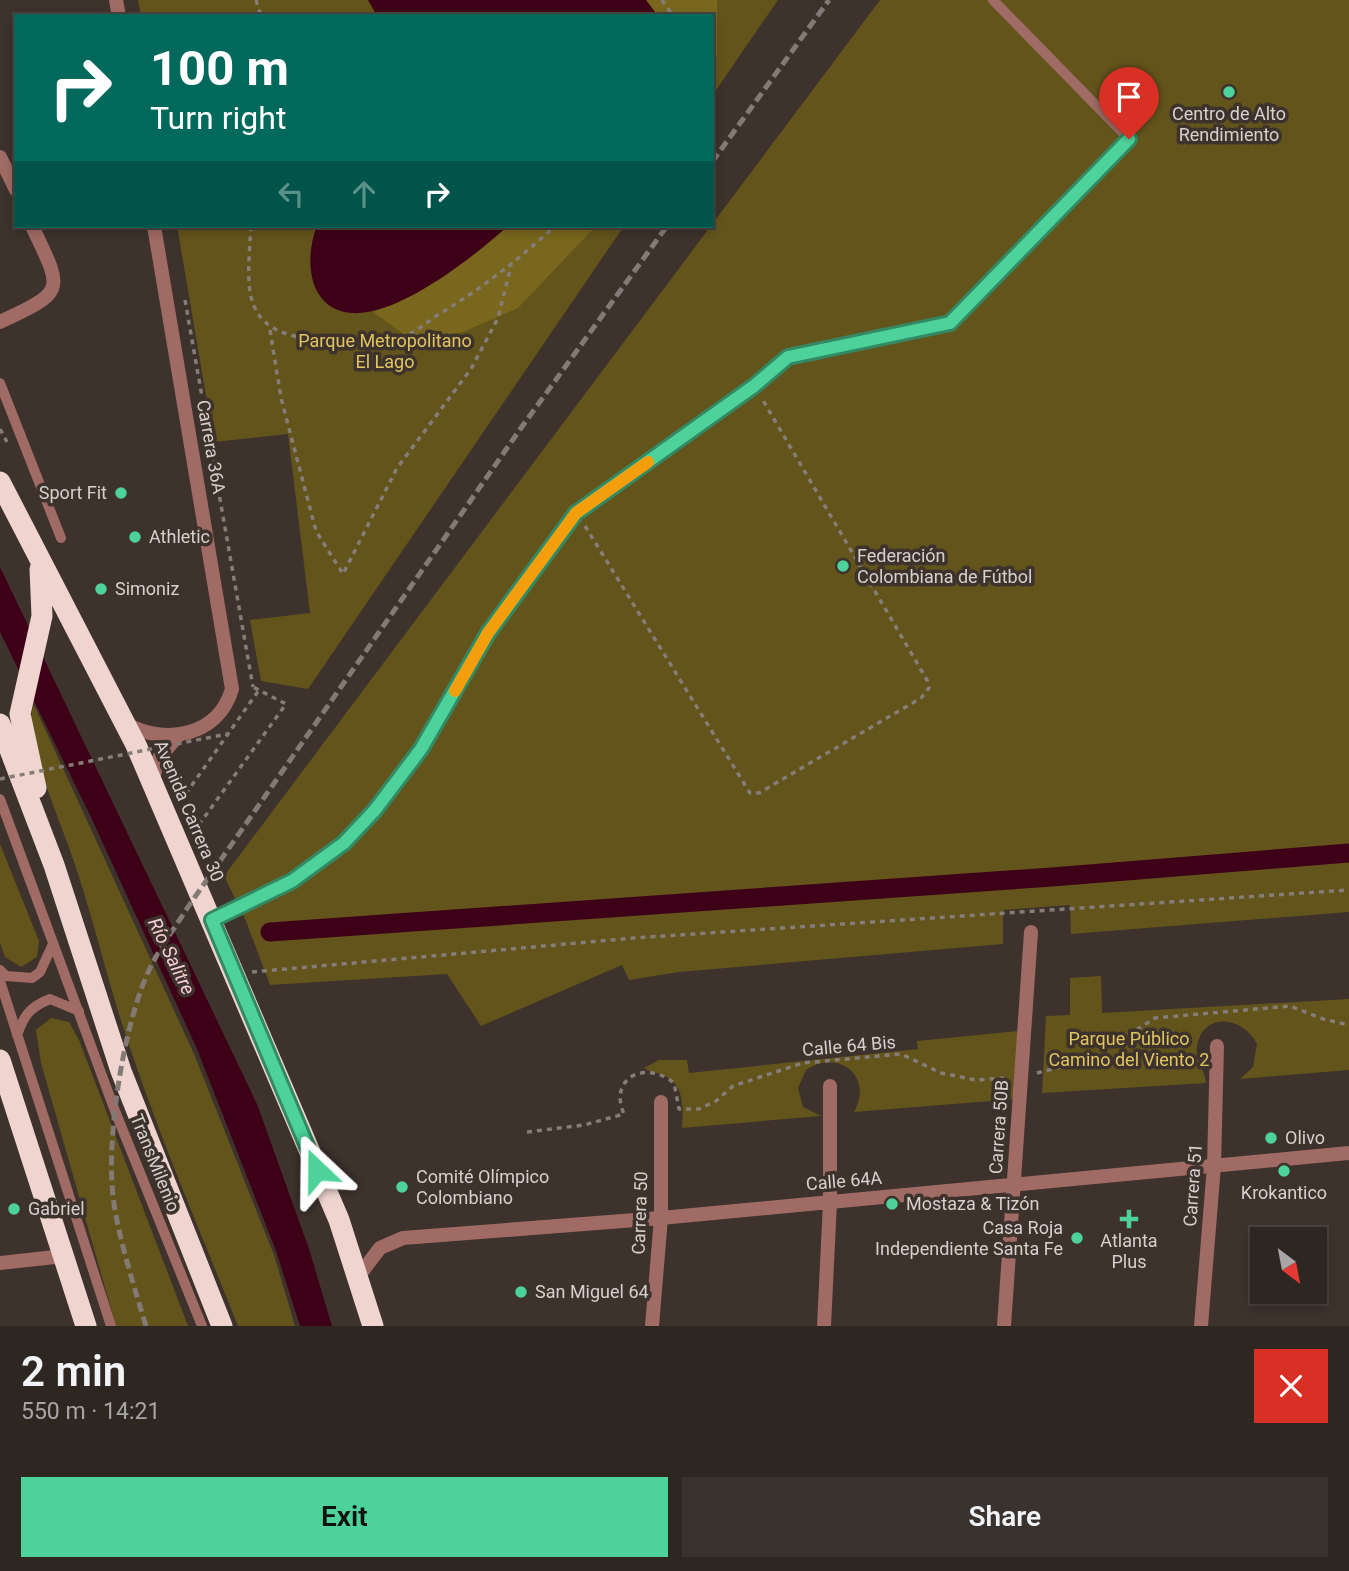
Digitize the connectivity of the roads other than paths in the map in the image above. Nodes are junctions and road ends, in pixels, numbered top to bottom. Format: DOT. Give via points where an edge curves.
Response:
graph roads {
  1 [pos="993,0"];
  2 [pos="0,157"];
  3 [pos="14,186"];
  4 [pos="33,228"];
  5 [pos="154,228"];
  6 [pos="0,322"];
  7 [pos="0,383"];
  8 [pos="0,482"];
  9 [pos="61,538"];
  10 [pos="36,550"];
  11 [pos="0,724"];
  12 [pos="126,724"];
  13 [pos="177,737"];
  14 [pos="152,781"];
  15 [pos="0,799"];
  16 [pos="54,865"];
  17 [pos="212,920"];
  18 [pos="1031,932"];
  19 [pos="52,946"];
  20 [pos="0,970"];
  21 [pos="0,981"];
  22 [pos="79,1011"];
  23 [pos="17,1035"];
  24 [pos="1217,1046"];
  25 [pos="0,1060"];
  26 [pos="830,1086"];
  27 [pos="661,1102"];
  28 [pos="1349,1153"];
  29 [pos="1214,1166"];
  30 [pos="1014,1185"];
  31 [pos="830,1202"];
  32 [pos="661,1218"];
  33 [pos="64,1256"];
  34 [pos="0,1263"];
  35 [pos="358,1277"];
  36 [pos="86,1326"];
  37 [pos="111,1326"];
  38 [pos="202,1326"];
  39 [pos="222,1326"];
  40 [pos="373,1326"];
  41 [pos="652,1326"];
  42 [pos="824,1326"];
  43 [pos="1004,1326"];
  44 [pos="1201,1326"];
  1 -- 17 [label="lane" via="1129,139 950,323 788,357 576,513 488,633 421,749 375,810 344,843 292,881"];
  2 -- 3 [label="street"];
  4 -- 6 [label="street" via="54,273 55,286 44,301"];
  5 -- 13 [label="street, Carrera 36A" via="232,690 220,714"];
  7 -- 9 [label="lane"];
  8 -- 10 [label="highway, Avenida Carrera 30"];
  10 -- 12 [label="highway, Avenida Carrera 30"];
  10 -- 16 [label="highway" via="42,616 22,700 22,727"];
  11 -- 16 [label="highway"];
  12 -- 13 [label="street" via="149,734"];
  12 -- 14 [label="highway, Avenida Carrera 30"];
  13 -- 14 [label="street" via="159,758"];
  14 -- 17 [label="highway, Avenida Carrera 30"];
  15 -- 19 [label="lane, TransMilenio"];
  16 -- 39 [label="highway" via="121,1071"];
  17 -- 35 [label="highway, Avenida Carrera 30"];
  18 -- 30 [label="street, Carrera 50B"];
  19 -- 20 [label="lane" via="40,972 32,978 6,976"];
  19 -- 22 [label="lane, TransMilenio"];
  21 -- 23 [label="lane"];
  22 -- 23 [label="lane" via="50,999 30,1008"];
  22 -- 38 [label="lane, TransMilenio"];
  23 -- 37 [label="lane"];
  24 -- 29 [label="street, Carrera 51"];
  25 -- 33 [label="highway"];
  26 -- 31 [label="street"];
  27 -- 32 [label="street, Carrera 50"];
  28 -- 29 [label="street, Calle 64A"];
  29 -- 30 [label="street, Calle 64A"];
  29 -- 44 [label="street, Carrera 51"];
  30 -- 31 [label="street, Calle 64A"];
  30 -- 43 [label="street, Carrera 50B"];
  31 -- 32 [label="street, Calle 64A"];
  31 -- 42 [label="street"];
  32 -- 35 [label="street, Calle 64A" via="403,1238 380,1248"];
  32 -- 41 [label="street, Carrera 50"];
  33 -- 34 [label="street"];
  33 -- 36 [label="highway"];
  35 -- 40 [label="highway, Avenida Carrera 30"];
}
